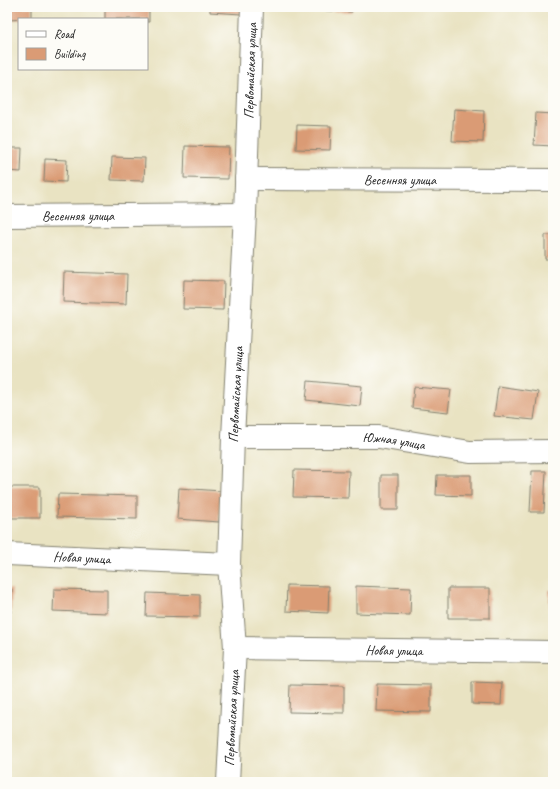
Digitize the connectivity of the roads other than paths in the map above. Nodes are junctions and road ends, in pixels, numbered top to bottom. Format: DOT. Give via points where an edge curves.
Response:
graph roads {
  1 [pos="252,7"];
  2 [pos="246,179"];
  3 [pos="553,180"];
  4 [pos="245,214"];
  5 [pos="7,216"];
  6 [pos="233,437"];
  7 [pos="553,451"];
  8 [pos="7,554"];
  9 [pos="229,564"];
  10 [pos="235,648"];
  11 [pos="553,652"];
  12 [pos="228,782"];
  1 -- 2 [label="street, Первомайская улица"];
  2 -- 3 [label="street, Весенняя улица"];
  2 -- 4 [label="street, Первомайская улица"];
  4 -- 5 [label="street, Весенняя улица"];
  4 -- 6 [label="street, Первомайская улица"];
  6 -- 7 [label="street, Южная улица" via="379,437 470,452"];
  6 -- 9 [label="street, Первомайская улица"];
  8 -- 9 [label="street, Новая улица"];
  9 -- 10 [label="street, Первомайская улица"];
  10 -- 11 [label="street, Новая улица"];
  10 -- 12 [label="street, Первомайская улица"];
}
